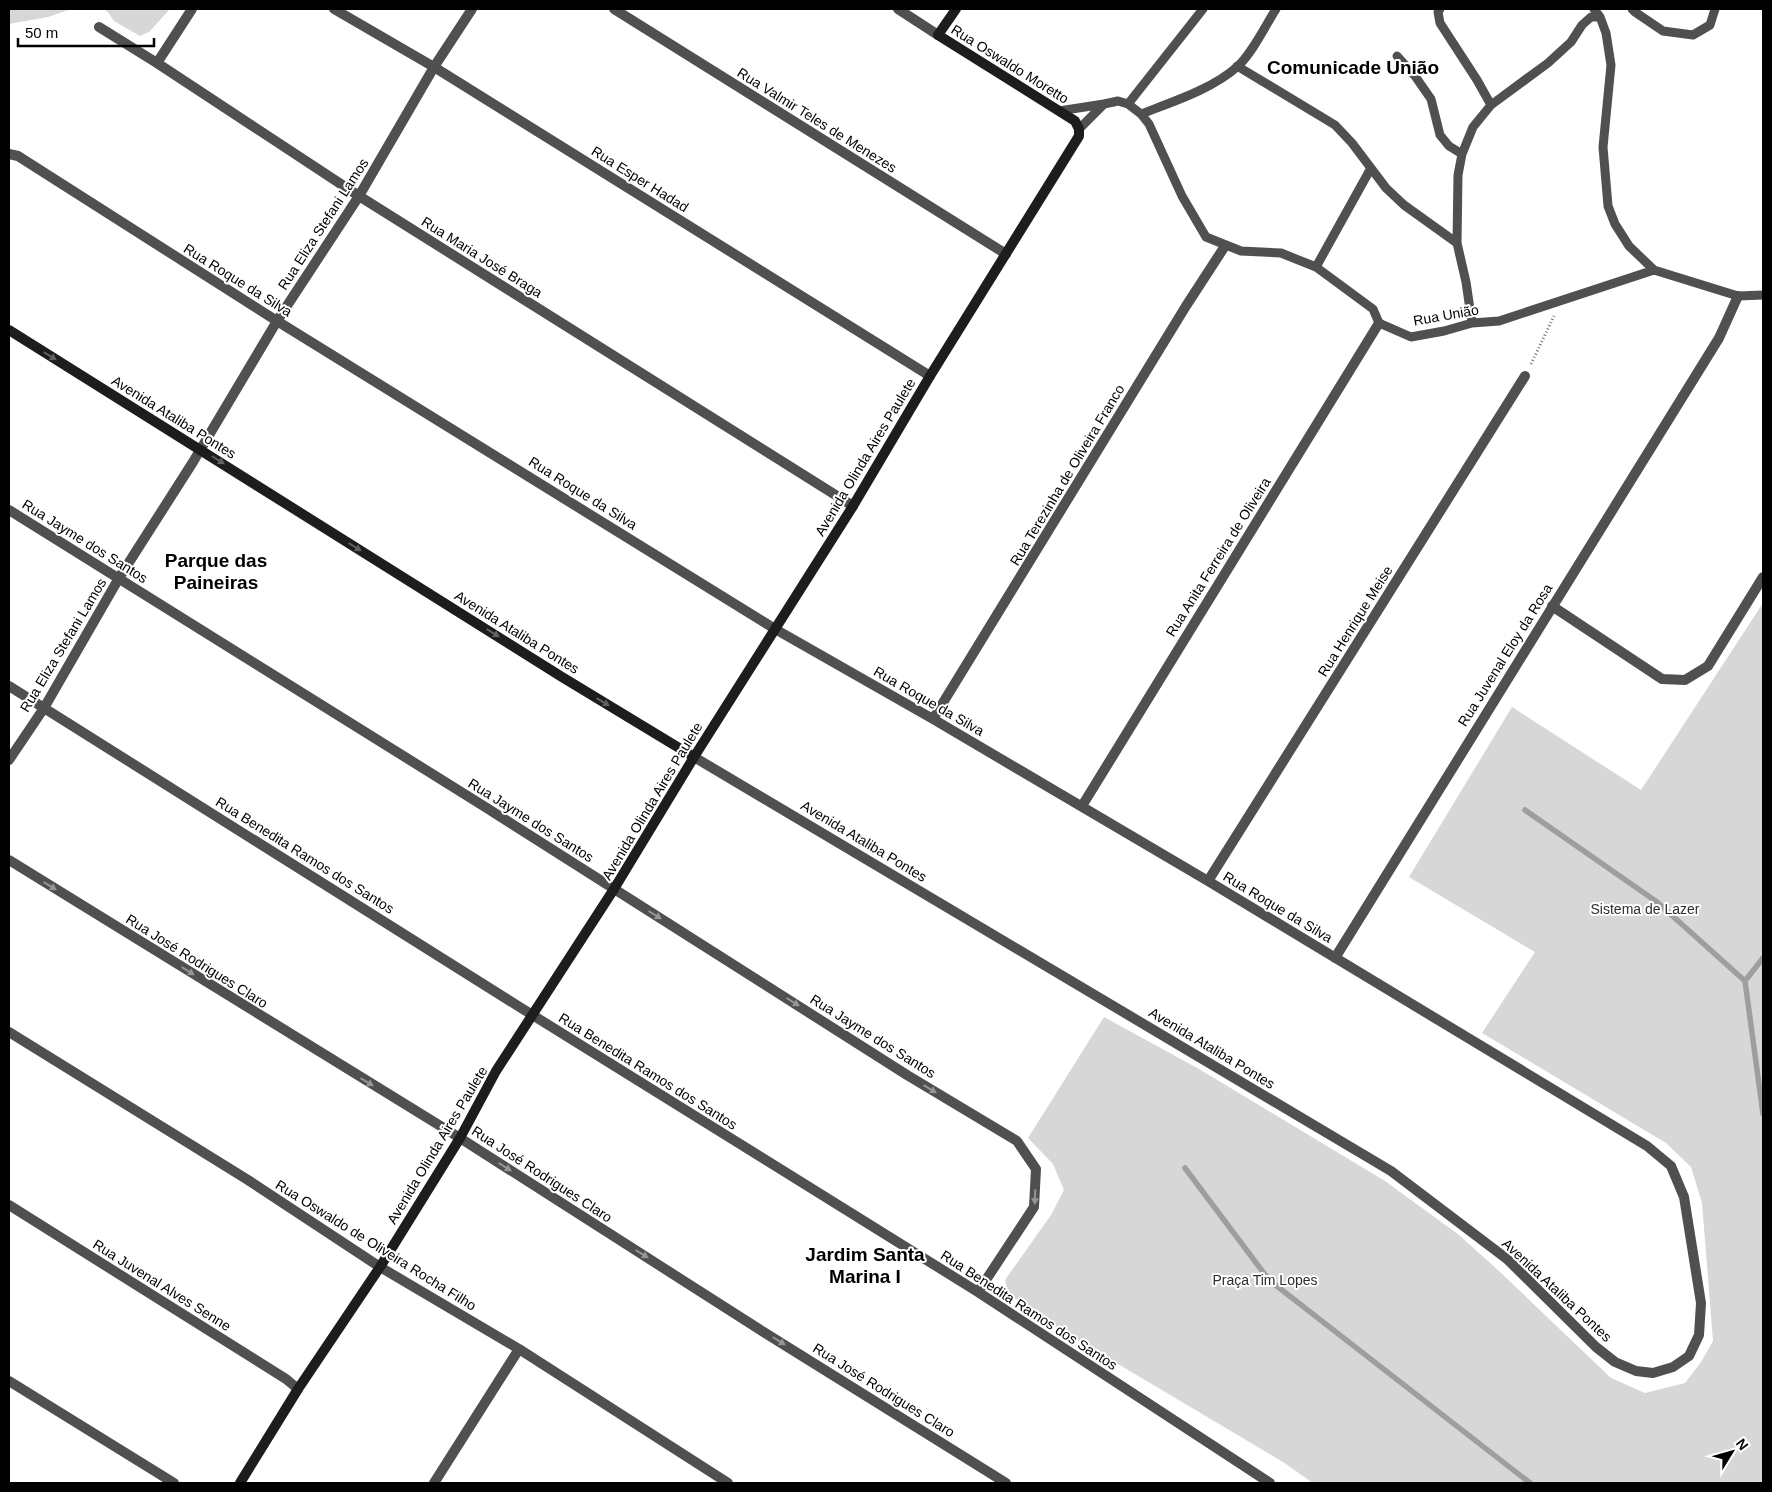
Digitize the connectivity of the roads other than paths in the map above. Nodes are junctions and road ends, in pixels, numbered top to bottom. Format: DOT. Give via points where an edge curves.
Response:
graph roads {
  1 [pos="192,9"];
  2 [pos="334,9"];
  3 [pos="472,9"];
  4 [pos="614,9"];
  5 [pos="898,9"];
  6 [pos="956,9"];
  7 [pos="1203,9"];
  8 [pos="1276,9"];
  9 [pos="1440,9"];
  10 [pos="1632,9"];
  11 [pos="1715,9"];
  12 [pos="1597,13"];
  13 [pos="99,27"];
  14 [pos="938,35"];
  15 [pos="1397,56"];
  16 [pos="157,63"];
  17 [pos="1237,66"];
  18 [pos="434,67"];
  19 [pos="1104,104"];
  20 [pos="1128,104"];
  21 [pos="1490,105"];
  22 [pos="1059,111"];
  23 [pos="1141,114"];
  24 [pos="1079,129"];
  25 [pos="9,154"];
  26 [pos="1462,154"];
  27 [pos="1371,168"];
  28 [pos="359,196"];
  29 [pos="1457,243"];
  30 [pos="1225,246"];
  31 [pos="1006,254"];
  32 [pos="1316,266"];
  33 [pos="1654,270"];
  34 [pos="1763,295"];
  35 [pos="1738,296"];
  36 [pos="277,321"];
  37 [pos="1380,323"];
  38 [pos="1472,323"];
  39 [pos="9,330"];
  40 [pos="930,376"];
  41 [pos="1525,376"];
  42 [pos="200,450"];
  43 [pos="853,506"];
  44 [pos="9,510"];
  45 [pos="1763,577"];
  46 [pos="120,578"];
  47 [pos="1552,606"];
  48 [pos="775,629"];
  49 [pos="9,686"];
  50 [pos="44,708"];
  51 [pos="933,719"];
  52 [pos="694,757"];
  53 [pos="9,760"];
  54 [pos="1082,806"];
  55 [pos="9,860"];
  56 [pos="1208,881"];
  57 [pos="614,889"];
  58 [pos="1335,958"];
  59 [pos="532,1015"];
  60 [pos="9,1032"];
  61 [pos="460,1138"];
  62 [pos="9,1205"];
  63 [pos="380,1267"];
  64 [pos="978,1292"];
  65 [pos="519,1349"];
  66 [pos="1689,1356"];
  67 [pos="9,1381"];
  68 [pos="298,1389"];
  69 [pos="174,1483"];
  70 [pos="240,1483"];
  71 [pos="434,1483"];
  72 [pos="728,1483"];
  73 [pos="1006,1483"];
  74 [pos="1270,1483"];
  1 -- 16 [label="street"];
  2 -- 18 [label="street, Rua Esper Hadad"];
  3 -- 18 [label="street, Rua Eliza Stefani Lamos"];
  4 -- 31 [label="street, Rua Valmir Teles de Menezes"];
  5 -- 14 [label="street, Rua Oswaldo Moretto"];
  6 -- 14 [label="street"];
  7 -- 20 [label="lane"];
  8 -- 17 [label="lane"];
  9 -- 21 [label="lane" via="1440,23"];
  10 -- 11 [label="lane" via="1664,31 1693,35 1710,25"];
  12 -- 21 [label="lane" via="1548,63"];
  12 -- 33 [label="lane" via="1606,33 1611,65 1603,147 1608,206 1629,246"];
  13 -- 16 [label="street, Rua Maria José Braga"];
  14 -- 22 [label="street, Rua Oswaldo Moretto"];
  15 -- 26 [label="lane" via="1431,99 1440,135 1448,146"];
  16 -- 28 [label="street, Rua Maria José Braga"];
  17 -- 23 [label="lane" via="1214,83"];
  17 -- 27 [label="lane" via="1335,125"];
  18 -- 28 [label="street, Rua Eliza Stefani Lamos"];
  18 -- 40 [label="street, Rua Esper Hadad"];
  19 -- 20 [label="lane" via="1118,101"];
  19 -- 22 [label="lane"];
  19 -- 24 [label="lane"];
  20 -- 23 [label="lane"];
  21 -- 26 [label="lane" via="1473,127"];
  22 -- 24 [label="street, Rua Oswaldo Moretto" via="1075,121"];
  23 -- 30 [label="lane" via="1206,238"];
  24 -- 31 [label="street, Avenida Olinda Aires Paulete" via="1079,136"];
  25 -- 36 [label="street, Rua Roque da Silva" via="18,156"];
  26 -- 29 [label="lane" via="1458,175"];
  27 -- 29 [label="lane" via="1404,205"];
  27 -- 32 [label="lane"];
  28 -- 36 [label="street, Rua Eliza Stefani Lamos"];
  28 -- 43 [label="street, Rua Maria José Braga"];
  29 -- 38 [label="lane"];
  30 -- 32 [label="lane" via="1241,251 1281,253"];
  30 -- 51 [label="street, Rua Terezinha de Oliveira Franco"];
  31 -- 40 [label="street, Avenida Olinda Aires Paulete"];
  32 -- 37 [label="lane" via="1374,309"];
  33 -- 35 [label="lane"];
  33 -- 38 [label="lane, Rua União" via="1499,321"];
  34 -- 35 [label="lane"];
  35 -- 47 [label="street, Rua Juvenal Eloy da Rosa" via="1719,338"];
  36 -- 42 [label="street, Rua Eliza Stefani Lamos"];
  36 -- 48 [label="street, Rua Roque da Silva"];
  37 -- 38 [label="lane, Rua União" via="1411,337"];
  37 -- 54 [label="street, Rua Anita Ferreira de Oliveira"];
  39 -- 42 [label="street, Avenida Ataliba Pontes, one-way"];
  40 -- 43 [label="street, Avenida Olinda Aires Paulete"];
  41 -- 56 [label="street, Rua Henrique Meise"];
  42 -- 46 [label="street, Rua Eliza Stefani Lamos"];
  42 -- 52 [label="street, Avenida Ataliba Pontes, one-way"];
  43 -- 48 [label="street, Avenida Olinda Aires Paulete"];
  44 -- 46 [label="street, Rua Jayme dos Santos"];
  45 -- 47 [label="street" via="1708,666 1685,680 1662,679"];
  46 -- 50 [label="street, Rua Eliza Stefani Lamos"];
  46 -- 57 [label="street, Rua Jayme dos Santos"];
  47 -- 58 [label="street, Rua Juvenal Eloy da Rosa"];
  48 -- 51 [label="street, Rua Roque da Silva"];
  48 -- 52 [label="street, Avenida Olinda Aires Paulete"];
  49 -- 50 [label="street, Rua Benedita Ramos dos Santos"];
  50 -- 53 [label="street, Rua Eliza Stefani Lamos"];
  50 -- 59 [label="street, Rua Benedita Ramos dos Santos"];
  51 -- 54 [label="street, Rua Roque da Silva"];
  52 -- 57 [label="street, Avenida Olinda Aires Paulete"];
  52 -- 66 [label="street, Avenida Ataliba Pontes" via="1391,1171 1507,1259 1615,1362 1636,1371 1654,1373 1673,1367"];
  54 -- 56 [label="street, Rua Roque da Silva"];
  55 -- 61 [label="street, Rua José Rodrigues Claro, one-way"];
  56 -- 58 [label="street, Rua Roque da Silva"];
  57 -- 59 [label="street, Avenida Olinda Aires Paulete"];
  57 -- 64 [label="street, Rua Jayme dos Santos, one-way" via="1017,1141 1036,1169 1034,1207"];
  58 -- 66 [label="street, Rua Roque da Silva" via="1647,1146 1672,1166 1684,1197 1702,1303 1699,1335"];
  59 -- 61 [label="street, Avenida Olinda Aires Paulete" via="496,1071"];
  59 -- 64 [label="street, Rua Benedita Ramos dos Santos"];
  60 -- 63 [label="street, Rua Oswaldo de Oliveira Rocha Filho" via="248,1180"];
  61 -- 63 [label="street, Avenida Olinda Aires Paulete"];
  61 -- 73 [label="street, Rua José Rodrigues Claro, one-way"];
  62 -- 68 [label="street, Rua Juvenal Alves Senne"];
  63 -- 65 [label="street, Rua Oswaldo de Oliveira Rocha Filho"];
  63 -- 68 [label="street, Avenida Olinda Aires Paulete"];
  64 -- 74 [label="street, Rua Benedita Ramos dos Santos"];
  65 -- 71 [label="street"];
  65 -- 72 [label="street, Rua Oswaldo de Oliveira Rocha Filho"];
  67 -- 69 [label="street"];
  68 -- 70 [label="street, Avenida Olinda Aires Paulete"];
}
